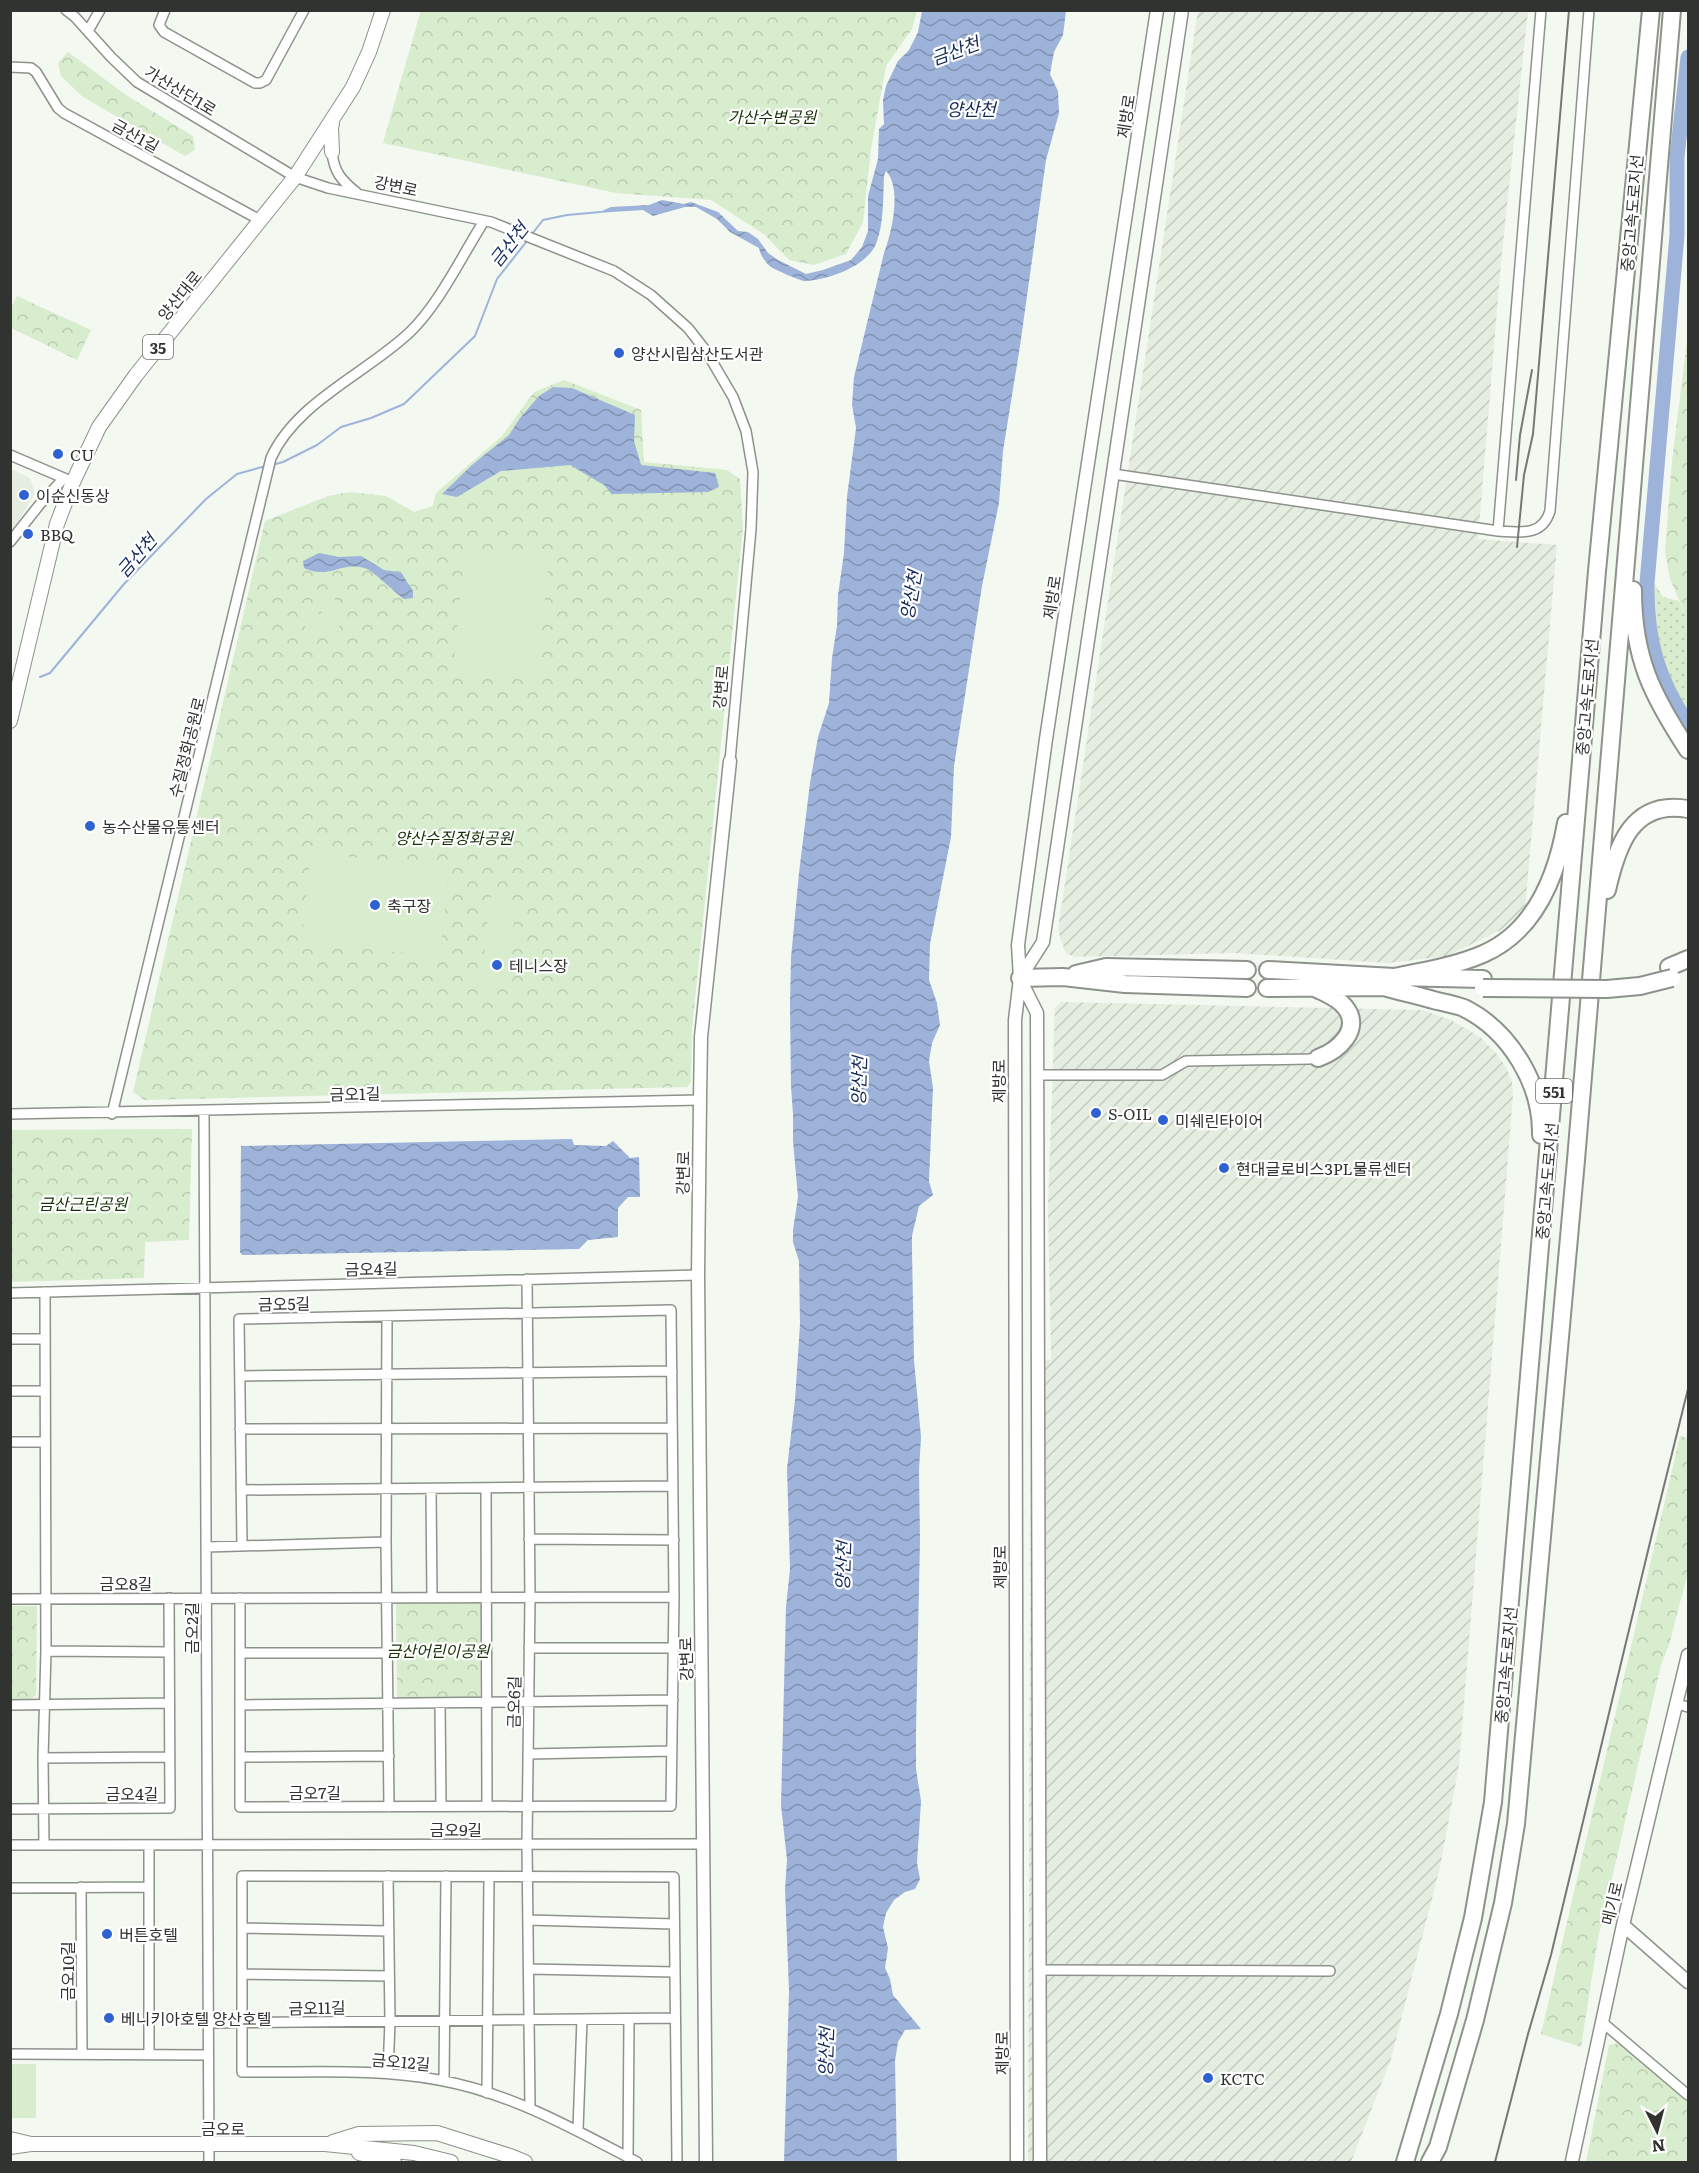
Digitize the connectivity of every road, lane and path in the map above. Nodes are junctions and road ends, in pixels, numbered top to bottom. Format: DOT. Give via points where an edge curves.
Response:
graph roads {
  1 [pos="66,10"];
  2 [pos="100,10"];
  3 [pos="165,10"];
  4 [pos="383,10"];
  5 [pos="1157,10"];
  6 [pos="1182,10"];
  7 [pos="1541,10"];
  8 [pos="1589,10"];
  9 [pos="1651,10"];
  10 [pos="1672,10"];
  11 [pos="300,12"];
  12 [pos="88,31"];
  13 [pos="10,67"];
  14 [pos="336,116"];
  15 [pos="332,152"];
  16 [pos="295,177"];
  17 [pos="359,194"];
  18 [pos="260,220"];
  19 [pos="488,221"];
  20 [pos="1654,228"];
  21 [pos="10,455"];
  22 [pos="1113,474"];
  23 [pos="68,480"];
  24 [pos="1498,531"];
  25 [pos="10,542"];
  26 [pos="1589,657"];
  27 [pos="12,706"];
  28 [pos="10,721"];
  29 [pos="1689,750"];
  30 [pos="730,761"];
  31 [pos="1689,809"];
  32 [pos="1689,959"];
  33 [pos="1248,969"];
  34 [pos="1268,970"];
  35 [pos="1689,971"];
  36 [pos="1671,972"];
  37 [pos="1064,977"];
  38 [pos="1020,978"];
  39 [pos="1389,982"];
  40 [pos="1313,987"];
  41 [pos="1247,988"];
  42 [pos="1268,988"];
  43 [pos="1318,1058"];
  44 [pos="1037,1075"];
  45 [pos="1582,1077"];
  46 [pos="700,1100"];
  47 [pos="204,1112"];
  48 [pos="10,1114"];
  49 [pos="112,1114"];
  50 [pos="698,1275"];
  51 [pos="527,1279"];
  52 [pos="204,1287"];
  53 [pos="45,1292"];
  54 [pos="10,1293"];
  55 [pos="528,1313"];
  56 [pos="387,1316"];
  57 [pos="10,1339"];
  58 [pos="45,1339"];
  59 [pos="672,1371"];
  60 [pos="528,1372"];
  61 [pos="387,1374"];
  62 [pos="240,1376"];
  63 [pos="10,1391"];
  64 [pos="45,1391"];
  65 [pos="528,1428"];
  66 [pos="672,1428"];
  67 [pos="240,1429"];
  68 [pos="387,1429"];
  69 [pos="10,1442"];
  70 [pos="45,1442"];
  71 [pos="1521,1471"];
  72 [pos="673,1486"];
  73 [pos="486,1488"];
  74 [pos="529,1488"];
  75 [pos="386,1489"];
  76 [pos="430,1489"];
  77 [pos="241,1490"];
  78 [pos="529,1539"];
  79 [pos="674,1540"];
  80 [pos="386,1542"];
  81 [pos="242,1546"];
  82 [pos="206,1547"];
  83 [pos="485,1597"];
  84 [pos="530,1597"];
  85 [pos="674,1597"];
  86 [pos="169,1598"];
  87 [pos="206,1598"];
  88 [pos="240,1598"];
  89 [pos="388,1598"];
  90 [pos="432,1598"];
  91 [pos="10,1599"];
  92 [pos="46,1599"];
  93 [pos="529,1648"];
  94 [pos="674,1648"];
  95 [pos="46,1651"];
  96 [pos="170,1652"];
  97 [pos="240,1653"];
  98 [pos="387,1653"];
  99 [pos="1689,1655"];
  100 [pos="673,1700"];
  101 [pos="486,1702"];
  102 [pos="528,1702"];
  103 [pos="170,1703"];
  104 [pos="388,1703"];
  105 [pos="440,1703"];
  106 [pos="10,1705"];
  107 [pos="45,1705"];
  108 [pos="240,1705"];
  109 [pos="1683,1706"];
  110 [pos="672,1751"];
  111 [pos="528,1754"];
  112 [pos="389,1756"];
  113 [pos="170,1757"];
  114 [pos="240,1757"];
  115 [pos="43,1758"];
  116 [pos="441,1806"];
  117 [pos="488,1806"];
  118 [pos="528,1806"];
  119 [pos="389,1807"];
  120 [pos="10,1809"];
  121 [pos="44,1809"];
  122 [pos="207,1844"];
  123 [pos="527,1844"];
  124 [pos="704,1844"];
  125 [pos="10,1845"];
  126 [pos="44,1845"];
  127 [pos="149,1845"];
  128 [pos="388,1876"];
  129 [pos="446,1876"];
  130 [pos="489,1876"];
  131 [pos="528,1876"];
  132 [pos="81,1887"];
  133 [pos="149,1887"];
  134 [pos="10,1888"];
  135 [pos="528,1920"];
  136 [pos="674,1924"];
  137 [pos="1623,1925"];
  138 [pos="242,1928"];
  139 [pos="389,1931"];
  140 [pos="529,1969"];
  141 [pos="1040,1970"];
  142 [pos="1330,1971"];
  143 [pos="675,1972"];
  144 [pos="242,1974"];
  145 [pos="389,1976"];
  146 [pos="1689,1982"];
  147 [pos="675,2018"];
  148 [pos="582,2019"];
  149 [pos="629,2019"];
  150 [pos="445,2020"];
  151 [pos="488,2020"];
  152 [pos="529,2020"];
  153 [pos="390,2021"];
  154 [pos="1602,2022"];
  155 [pos="208,2023"];
  156 [pos="242,2023"];
  157 [pos="10,2054"];
  158 [pos="82,2054"];
  159 [pos="149,2054"];
  160 [pos="208,2055"];
  161 [pos="388,2073"];
  162 [pos="444,2081"];
  163 [pos="488,2093"];
  164 [pos="1689,2095"];
  165 [pos="530,2108"];
  166 [pos="578,2130"];
  167 [pos="10,2139"];
  168 [pos="31,2144"];
  169 [pos="209,2144"];
  170 [pos="325,2144"];
  171 [pos="10,2147"];
  172 [pos="633,2160"];
  173 [pos="1572,2161"];
  174 [pos="209,2163"];
  175 [pos="394,2163"];
  176 [pos="451,2163"];
  177 [pos="525,2163"];
  178 [pos="676,2163"];
  179 [pos="706,2163"];
  180 [pos="1017,2163"];
  181 [pos="1040,2163"];
  182 [pos="1405,2163"];
  183 [pos="1431,2163"];
  1 -- 12 [label="street, 가산산단1로"];
  2 -- 12 [label="street"];
  3 -- 11 [label="street" via="159,25 164,32 255,83 266,80"];
  4 -- 14 [label="main road, 양산대로 / 35" via="354,87"];
  5 -- 38 [label="street, 제방로" via="1045,751 1018,945"];
  6 -- 22 [label="street"];
  7 -- 24 [label="street"];
  8 -- 24 [label="street" via="1550,511 1547,521 1537,529"];
  9 -- 26 [label="highway, 중앙고속도로지선 / 551"];
  10 -- 20 [label="highway, 중앙고속도로지선 / 551"];
  12 -- 16 [label="street, 가산산단1로" via="137,82"];
  13 -- 18 [label="street, 금산1길" via="36,72 64,113"];
  14 -- 15 [label="main road" via="330,127"];
  14 -- 16 [label="main road, 양산대로 / 35"];
  15 -- 17 [label="street" via="335,170 342,181"];
  16 -- 17 [label="street, 강변로"];
  16 -- 18 [label="main road, 양산대로 / 35"];
  17 -- 19 [label="street, 강변로"];
  18 -- 23 [label="main road, 양산대로 / 35" via="136,375"];
  19 -- 30 [label="street, 강변로" via="614,271 639,287 688,328 726,384 745,428 753,472"];
  19 -- 49 [label="street, 수질정화공원로" via="411,331 317,404 291,428 273,453"];
  20 -- 29 [label="highway" via="1659,256 1633,561 1633,609 1636,643 1647,676"];
  20 -- 45 [label="highway, 중앙고속도로지선 / 551"];
  21 -- 23 [label="street"];
  22 -- 24 [label="street"];
  22 -- 38 [label="street" via="1043,942"];
  23 -- 25 [label="street" via="40,504"];
  23 -- 27 [label="main road, 양산대로 / 35"];
  26 -- 39 [label="highway" via="1581,675 1569,807 1560,857 1541,900 1516,932 1485,953"];
  26 -- 71 [label="highway, 중앙고속도로지선 / 551"];
  27 -- 28 [label="main road, 양산대로 / 35"];
  30 -- 46 [label="street, 강변로" via="701,1037"];
  31 -- 45 [label="highway" via="1668,809 1644,817 1627,832 1614,859 1607,891 1590,1061"];
  32 -- 36 [label="highway"];
  33 -- 37 [label="highway" via="1107,967"];
  34 -- 39 [label="highway"];
  35 -- 36 [label="highway"];
  36 -- 39 [label="highway, bridge" via="1640,986 1607,989"];
  37 -- 38 [label="highway"];
  37 -- 41 [label="highway" via="1125,984"];
  38 -- 44 [label="street" via="1036,1012"];
  38 -- 180 [label="street, 제방로" via="1015,1020"];
  39 -- 40 [label="highway"];
  39 -- 71 [label="highway" via="1463,1008 1494,1029 1521,1060 1535,1091 1542,1122 1541,1162 1517,1448"];
  40 -- 42 [label="highway"];
  40 -- 43 [label="highway" via="1345,1006 1351,1024 1342,1043"];
  43 -- 44 [label="street" via="1186,1061 1162,1075"];
  44 -- 141 [label="street"];
  45 -- 183 [label="highway, 중앙고속도로지선 / 551" via="1516,1824 1503,1903 1475,2020"];
  46 -- 47 [label="street, 금오1길"];
  46 -- 50 [label="street, 강변로"];
  47 -- 49 [label="street, 금오1길"];
  47 -- 52 [label="street, 금오2길"];
  48 -- 49 [label="street, 금오1길"];
  50 -- 51 [label="street, 금오4길"];
  50 -- 124 [label="street, 강변로"];
  51 -- 52 [label="street, 금오4길"];
  51 -- 55 [label="street"];
  52 -- 53 [label="street, 금오4길"];
  52 -- 82 [label="street, 금오2길"];
  53 -- 54 [label="street, 금오4길"];
  53 -- 58 [label="street"];
  55 -- 56 [label="street, 금오5길"];
  55 -- 59 [label="street, 금오5길" via="671,1310"];
  55 -- 60 [label="street"];
  56 -- 61 [label="street"];
  56 -- 62 [label="street, 금오5길" via="239,1319"];
  57 -- 58 [label="street"];
  58 -- 64 [label="street"];
  59 -- 60 [label="street"];
  59 -- 66 [label="street, 금오5길"];
  60 -- 61 [label="street"];
  60 -- 65 [label="street"];
  61 -- 62 [label="street"];
  61 -- 68 [label="street"];
  62 -- 67 [label="street, 금오5길"];
  63 -- 64 [label="street"];
  64 -- 70 [label="street"];
  65 -- 66 [label="street"];
  65 -- 68 [label="street"];
  65 -- 74 [label="street"];
  66 -- 72 [label="street, 금오5길"];
  67 -- 68 [label="street"];
  67 -- 77 [label="street, 금오5길"];
  68 -- 75 [label="street"];
  69 -- 70 [label="street"];
  70 -- 92 [label="street"];
  71 -- 182 [label="highway, 중앙고속도로지선 / 551" via="1493,1802 1470,1928"];
  72 -- 74 [label="street"];
  72 -- 79 [label="street, 금오5길"];
  73 -- 74 [label="street"];
  73 -- 76 [label="street"];
  73 -- 83 [label="street, 금오6길"];
  74 -- 78 [label="street"];
  75 -- 76 [label="street"];
  75 -- 77 [label="street"];
  75 -- 80 [label="street"];
  76 -- 90 [label="street"];
  77 -- 81 [label="street, 금오5길"];
  78 -- 79 [label="street"];
  78 -- 84 [label="street"];
  79 -- 85 [label="street, 금오5길"];
  80 -- 81 [label="street"];
  80 -- 89 [label="street"];
  81 -- 82 [label="street"];
  82 -- 87 [label="street, 금오2길"];
  83 -- 84 [label="street"];
  83 -- 90 [label="street"];
  83 -- 101 [label="street, 금오6길"];
  84 -- 85 [label="street"];
  84 -- 93 [label="street, 금오6길"];
  85 -- 94 [label="street, 금오7길"];
  86 -- 87 [label="street, 금오8길"];
  86 -- 92 [label="street, 금오8길"];
  86 -- 96 [label="street, 금오4길"];
  87 -- 88 [label="street"];
  87 -- 122 [label="street, 금오2길"];
  88 -- 89 [label="street"];
  88 -- 97 [label="street, 금오7길"];
  89 -- 90 [label="street"];
  89 -- 98 [label="street"];
  91 -- 92 [label="street, 금오8길"];
  92 -- 95 [label="street"];
  93 -- 94 [label="street"];
  93 -- 102 [label="street, 금오6길"];
  94 -- 100 [label="street, 금오7길"];
  95 -- 96 [label="street"];
  95 -- 107 [label="street"];
  96 -- 103 [label="street, 금오4길"];
  97 -- 98 [label="street"];
  97 -- 108 [label="street, 금오7길"];
  98 -- 104 [label="street"];
  99 -- 109 [label="street, 메기로"];
  100 -- 102 [label="street"];
  100 -- 110 [label="street, 금오7길"];
  101 -- 102 [label="street"];
  101 -- 105 [label="street"];
  101 -- 117 [label="street"];
  102 -- 111 [label="street, 금오6길"];
  103 -- 107 [label="street"];
  103 -- 113 [label="street, 금오4길"];
  104 -- 105 [label="street"];
  104 -- 108 [label="street"];
  104 -- 112 [label="street"];
  105 -- 116 [label="street"];
  106 -- 107 [label="street"];
  107 -- 115 [label="street"];
  108 -- 114 [label="street, 금오7길"];
  109 -- 137 [label="street, 메기로"];
  110 -- 111 [label="street"];
  110 -- 118 [label="street, 금오7길" via="671,1806"];
  111 -- 118 [label="street, 금오6길"];
  112 -- 114 [label="street"];
  112 -- 119 [label="street"];
  113 -- 115 [label="street"];
  113 -- 121 [label="street, 금오4길" via="170,1808"];
  114 -- 119 [label="street, 금오7길" via="240,1807"];
  115 -- 121 [label="street"];
  116 -- 117 [label="street, 금오7길"];
  116 -- 119 [label="street, 금오7길"];
  117 -- 118 [label="street, 금오7길"];
  118 -- 123 [label="street, 금오6길"];
  120 -- 121 [label="street, 금오4길"];
  121 -- 126 [label="street"];
  122 -- 123 [label="street, 금오9길"];
  122 -- 127 [label="street"];
  122 -- 155 [label="street, 금오2길"];
  123 -- 124 [label="street, 금오9길"];
  123 -- 131 [label="street, 금오6길"];
  124 -- 179 [label="street, 강변로"];
  125 -- 126 [label="street"];
  126 -- 127 [label="street"];
  127 -- 133 [label="street"];
  128 -- 129 [label="street, 금오12길"];
  128 -- 138 [label="street, 금오12길" via="242,1876"];
  128 -- 139 [label="street"];
  129 -- 130 [label="street, 금오12길"];
  129 -- 150 [label="street"];
  130 -- 131 [label="street, 금오12길"];
  130 -- 151 [label="street"];
  131 -- 135 [label="street"];
  131 -- 136 [label="street, 금오12길" via="674,1877"];
  132 -- 133 [label="street"];
  132 -- 134 [label="street"];
  132 -- 158 [label="street, 금오10길"];
  133 -- 159 [label="street"];
  135 -- 136 [label="street"];
  135 -- 140 [label="street"];
  136 -- 143 [label="street, 금오12길"];
  137 -- 146 [label="street"];
  137 -- 154 [label="street, 메기로"];
  138 -- 139 [label="street"];
  138 -- 144 [label="street, 금오12길"];
  139 -- 145 [label="street"];
  140 -- 143 [label="street"];
  140 -- 152 [label="street"];
  141 -- 142 [label="street"];
  141 -- 181 [label="street"];
  143 -- 147 [label="street, 금오12길"];
  144 -- 145 [label="street"];
  144 -- 156 [label="street, 금오12길"];
  145 -- 153 [label="street"];
  147 -- 149 [label="street, 금오11길"];
  147 -- 178 [label="street, 금오12길"];
  148 -- 149 [label="street, 금오11길"];
  148 -- 152 [label="street, 금오11길"];
  148 -- 166 [label="street"];
  149 -- 172 [label="street"];
  150 -- 151 [label="street, 금오11길"];
  150 -- 153 [label="street, 금오11길"];
  150 -- 162 [label="street"];
  151 -- 152 [label="street, 금오11길"];
  151 -- 163 [label="street"];
  152 -- 165 [label="street"];
  153 -- 156 [label="street, 금오11길"];
  153 -- 161 [label="street"];
  154 -- 164 [label="street"];
  154 -- 173 [label="street, 메기로"];
  155 -- 156 [label="street, 금오11길"];
  155 -- 160 [label="street, 금오2길"];
  156 -- 161 [label="street, 금오12길" via="242,2072"];
  157 -- 158 [label="street"];
  158 -- 159 [label="street"];
  159 -- 160 [label="street"];
  160 -- 169 [label="street, 금오2길"];
  161 -- 162 [label="street, 금오12길"];
  162 -- 163 [label="street, 금오12길"];
  163 -- 165 [label="street, 금오12길"];
  165 -- 166 [label="street, 금오12길"];
  166 -- 172 [label="street, 금오12길"];
  167 -- 168 [label="main road, 금오로"];
  168 -- 169 [label="main road, 금오로"];
  168 -- 171 [label="main road, 금오로"];
  169 -- 170 [label="main road, 금오로"];
  169 -- 174 [label="street, 금오2길"];
  170 -- 175 [label="main road"];
  170 -- 176 [label="main road, 금오로" via="414,2153"];
  170 -- 177 [label="main road" via="359,2134 437,2133"];
}
